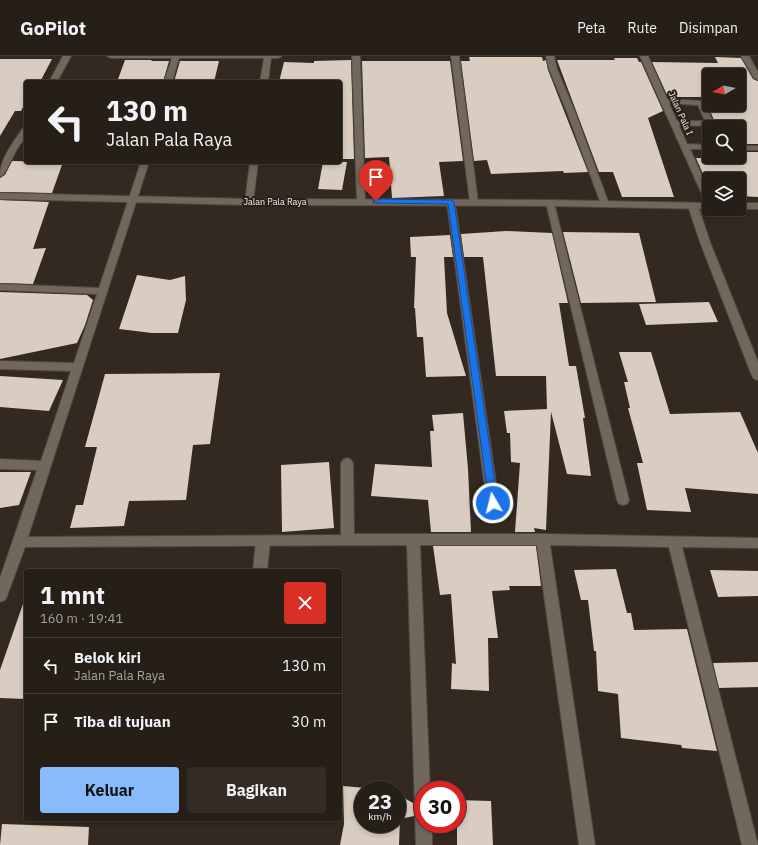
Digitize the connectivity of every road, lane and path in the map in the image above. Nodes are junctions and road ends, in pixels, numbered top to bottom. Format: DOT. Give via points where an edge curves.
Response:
graph roads {
  1 [pos="67,56"];
  2 [pos="111,56"];
  3 [pos="176,56"];
  4 [pos="268,56"];
  5 [pos="278,56"];
  6 [pos="356,56"];
  7 [pos="455,56"];
  8 [pos="550,56"];
  9 [pos="644,56"];
  10 [pos="745,56"];
  11 [pos="758,78"];
  12 [pos="54,80"];
  13 [pos="169,80"];
  14 [pos="264,80"];
  15 [pos="664,101"];
  16 [pos="674,123"];
  17 [pos="24,133"];
  18 [pos="684,146"];
  19 [pos="702,147"];
  20 [pos="746,148"];
  21 [pos="758,148"];
  22 [pos="143,164"];
  23 [pos="254,164"];
  24 [pos="0,174"];
  25 [pos="702,186"];
  26 [pos="0,196"];
  27 [pos="134,199"];
  28 [pos="362,201"];
  29 [pos="249,202"];
  30 [pos="451,202"];
  31 [pos="474,202"];
  32 [pos="550,203"];
  33 [pos="605,204"];
  34 [pos="693,206"];
  35 [pos="702,206"];
  36 [pos="746,206"];
  37 [pos="758,206"];
  38 [pos="0,287"];
  39 [pos="104,291"];
  40 [pos="0,365"];
  41 [pos="78,367"];
  42 [pos="758,376"];
  43 [pos="347,463"];
  44 [pos="0,464"];
  45 [pos="45,466"];
  46 [pos="623,500"];
  47 [pos="493,503"];
  48 [pos="413,539"];
  49 [pos="543,539"];
  50 [pos="348,540"];
  51 [pos="263,541"];
  52 [pos="674,541"];
  53 [pos="20,542"];
  54 [pos="758,543"];
  55 [pos="260,569"];
  56 [pos="0,596"];
  57 [pos="424,845"];
  58 [pos="587,845"];
  59 [pos="750,845"];
  1 -- 12 [label="street"];
  2 -- 3 [label="street"];
  3 -- 4 [label="street"];
  3 -- 13 [label="street"];
  4 -- 5 [label="street"];
  4 -- 14 [label="street"];
  6 -- 28 [label="street"];
  7 -- 31 [label="street"];
  8 -- 33 [label="street"];
  9 -- 15 [label="street, Jalan Pala I"];
  10 -- 11 [label="street"];
  15 -- 16 [label="street, Jalan Pala I"];
  15 -- 16 [label="street" via="699,102 709,122"];
  16 -- 18 [label="street, Jalan Pala I"];
  17 -- 24 [label="street"];
  18 -- 19 [label="street"];
  18 -- 25 [label="street, Jalan Pala I"];
  20 -- 21 [label="street"];
  22 -- 27 [label="street"];
  23 -- 29 [label="street"];
  26 -- 27 [label="street, Jalan Pala Raya"];
  27 -- 29 [label="street, Jalan Pala Raya"];
  27 -- 39 [label="street"];
  28 -- 29 [label="street, Jalan Pala Raya"];
  28 -- 30 [label="street, Jalan Pala Raya"];
  30 -- 31 [label="street, Jalan Pala Raya"];
  30 -- 47 [label="street"];
  31 -- 32 [label="street, Jalan Pala Raya"];
  32 -- 33 [label="street, Jalan Pala Raya"];
  32 -- 46 [label="street"];
  33 -- 34 [label="street, Jalan Pala Raya"];
  34 -- 35 [label="street, Jalan Pala Raya"];
  34 -- 42 [label="street"];
  36 -- 37 [label="street"];
  38 -- 39 [label="street"];
  39 -- 41 [label="street"];
  40 -- 41 [label="street"];
  41 -- 45 [label="street"];
  43 -- 50 [label="street"];
  44 -- 45 [label="street"];
  45 -- 53 [label="street"];
  48 -- 49 [label="street"];
  48 -- 50 [label="street"];
  48 -- 57 [label="street"];
  49 -- 52 [label="street"];
  49 -- 58 [label="street"];
  50 -- 51 [label="street"];
  51 -- 53 [label="street"];
  51 -- 55 [label="street"];
  52 -- 54 [label="street"];
  52 -- 59 [label="street"];
  53 -- 56 [label="street"];
}
